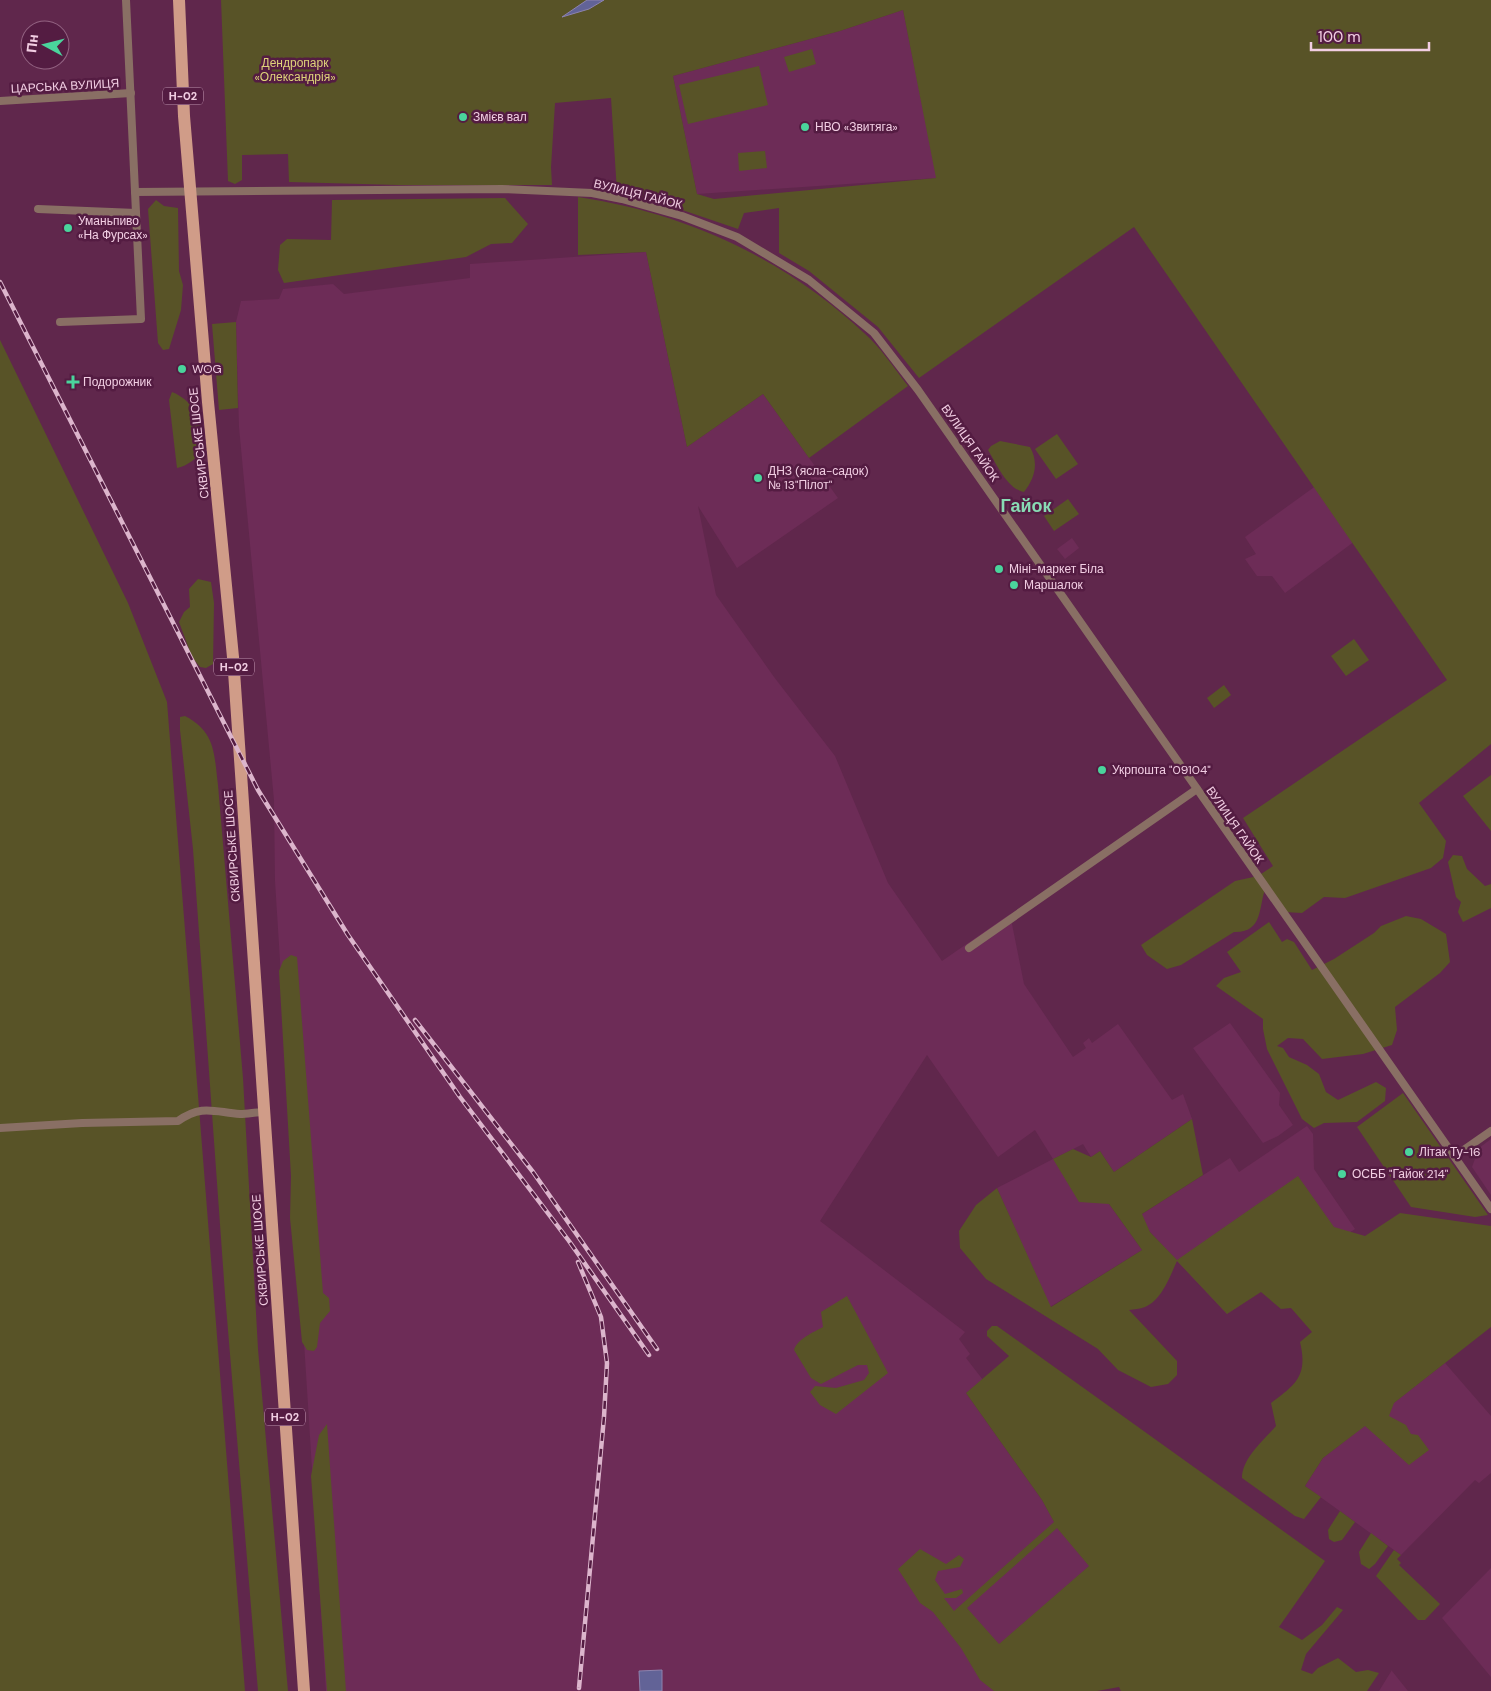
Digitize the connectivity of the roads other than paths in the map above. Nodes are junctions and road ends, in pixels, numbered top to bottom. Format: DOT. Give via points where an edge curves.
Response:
graph roads {
  1 [pos="126,0"];
  2 [pos="179,0"];
  3 [pos="131,93"];
  4 [pos="0,101"];
  5 [pos="190,191"];
  6 [pos="135,192"];
  7 [pos="38,210"];
  8 [pos="136,213"];
  9 [pos="60,322"];
  10 [pos="1197,789"];
  11 [pos="969,948"];
  12 [pos="264,1112"];
  13 [pos="0,1128"];
  14 [pos="1491,1131"];
  15 [pos="1454,1156"];
  16 [pos="1491,1209"];
  17 [pos="304,1691"];
  1 -- 3 [label="street"];
  2 -- 5 [label="main road, СКВИРСЬКЕ ШОСЕ / Н-02"];
  3 -- 4 [label="street, ЦАРСЬКА ВУЛИЦЯ"];
  3 -- 6 [label="street"];
  5 -- 6 [label="street, ВУЛИЦЯ ГАЙОК"];
  5 -- 10 [label="street, ВУЛИЦЯ ГАЙОК" via="502,189 592,193 691,219 737,237 778,260 809,280 874,333 970,463"];
  5 -- 12 [label="main road, СКВИРСЬКЕ ШОСЕ / Н-02" via="233,657"];
  6 -- 8 [label="street"];
  7 -- 8 [label="street"];
  8 -- 9 [label="street" via="141,319"];
  10 -- 11 [label="street"];
  10 -- 15 [label="street, ВУЛИЦЯ ГАЙОК"];
  12 -- 13 [label="street" via="243,1114 213,1108 188,1114 178,1121"];
  12 -- 17 [label="main road, СКВИРСЬКЕ ШОСЕ / Н-02"];
  14 -- 15 [label="street"];
  15 -- 16 [label="street, ВУЛИЦЯ ГАЙОК"];
}
